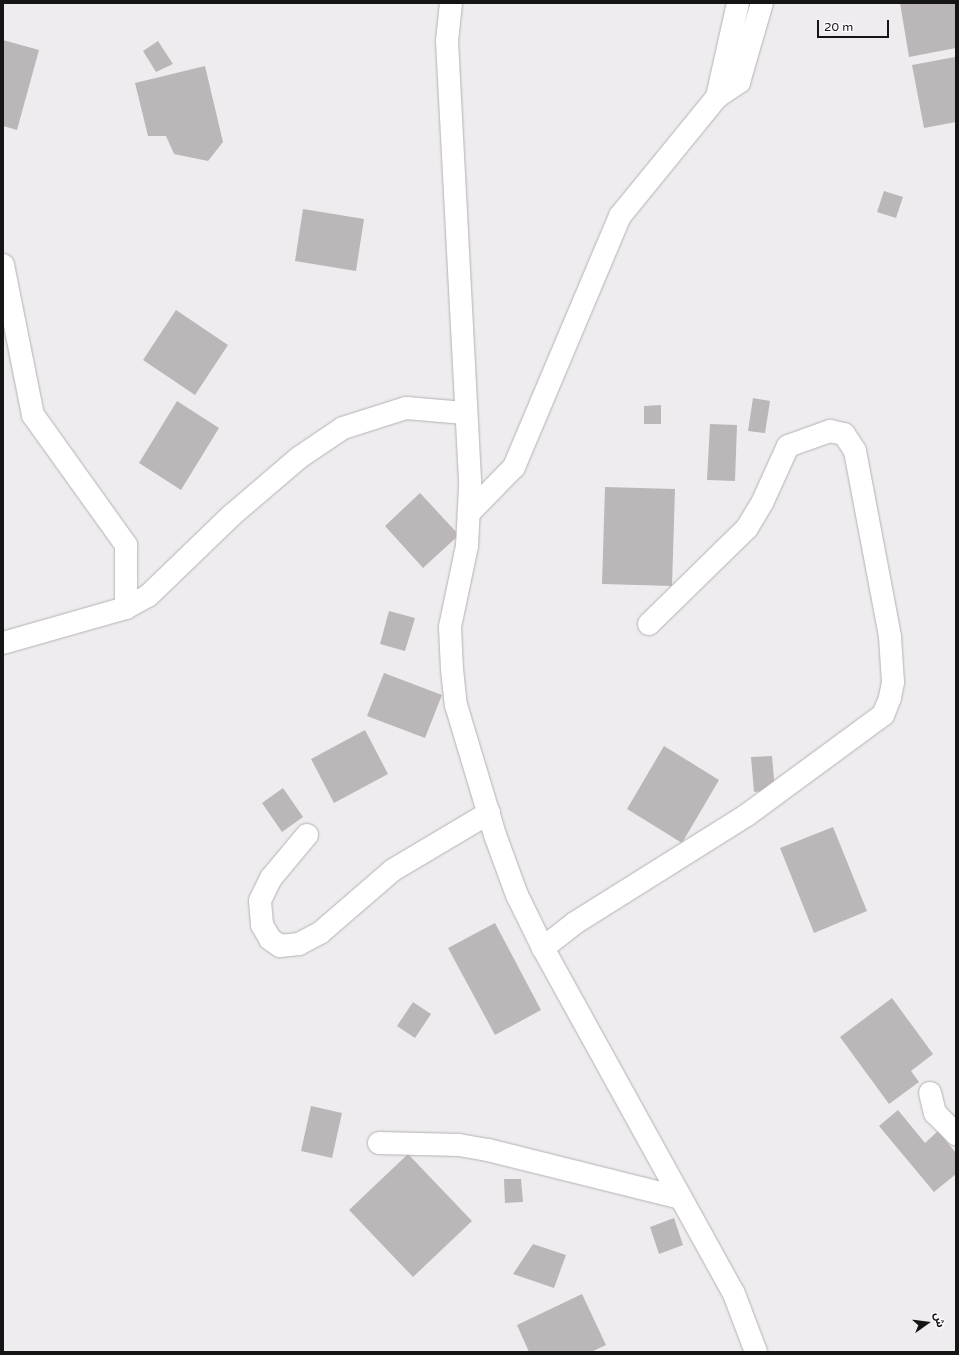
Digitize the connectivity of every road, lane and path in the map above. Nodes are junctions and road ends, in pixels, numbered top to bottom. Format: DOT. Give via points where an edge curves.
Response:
graph roads {
  1 [pos="451,3"];
  2 [pos="738,3"];
  3 [pos="762,3"];
  4 [pos="716,97"];
  5 [pos="3,265"];
  6 [pos="465,413"];
  7 [pos="469,513"];
  8 [pos="126,608"];
  9 [pos="649,624"];
  10 [pos="3,644"];
  11 [pos="489,813"];
  12 [pos="306,835"];
  13 [pos="543,948"];
  14 [pos="930,1093"];
  15 [pos="956,1134"];
  16 [pos="379,1142"];
  17 [pos="681,1198"];
  18 [pos="756,1352"];
  1 -- 6 [label="street" via="447,41"];
  2 -- 4 [label="street"];
  3 -- 4 [label="street" via="739,82"];
  4 -- 7 [label="street" via="620,216 514,467"];
  5 -- 8 [label="street" via="33,415 126,545"];
  6 -- 7 [label="street"];
  6 -- 8 [label="street" via="406,408 343,428 300,457 232,515 162,584"];
  7 -- 11 [label="street" via="462,575 450,627 452,669 456,705"];
  8 -- 10 [label="street"];
  9 -- 13 [label="street" via="748,528 788,446 830,431 844,434 855,451 890,637 893,682 883,715 746,815 575,923"];
  11 -- 12 [label="street" via="393,870 320,933 299,944 280,946 270,940 262,924 260,901 271,878"];
  11 -- 13 [label="street" via="517,895"];
  13 -- 17 [label="street"];
  14 -- 15 [label="street" via="935,1113"];
  16 -- 17 [label="street" via="459,1145 488,1150"];
  17 -- 18 [label="street" via="734,1294"];
}
